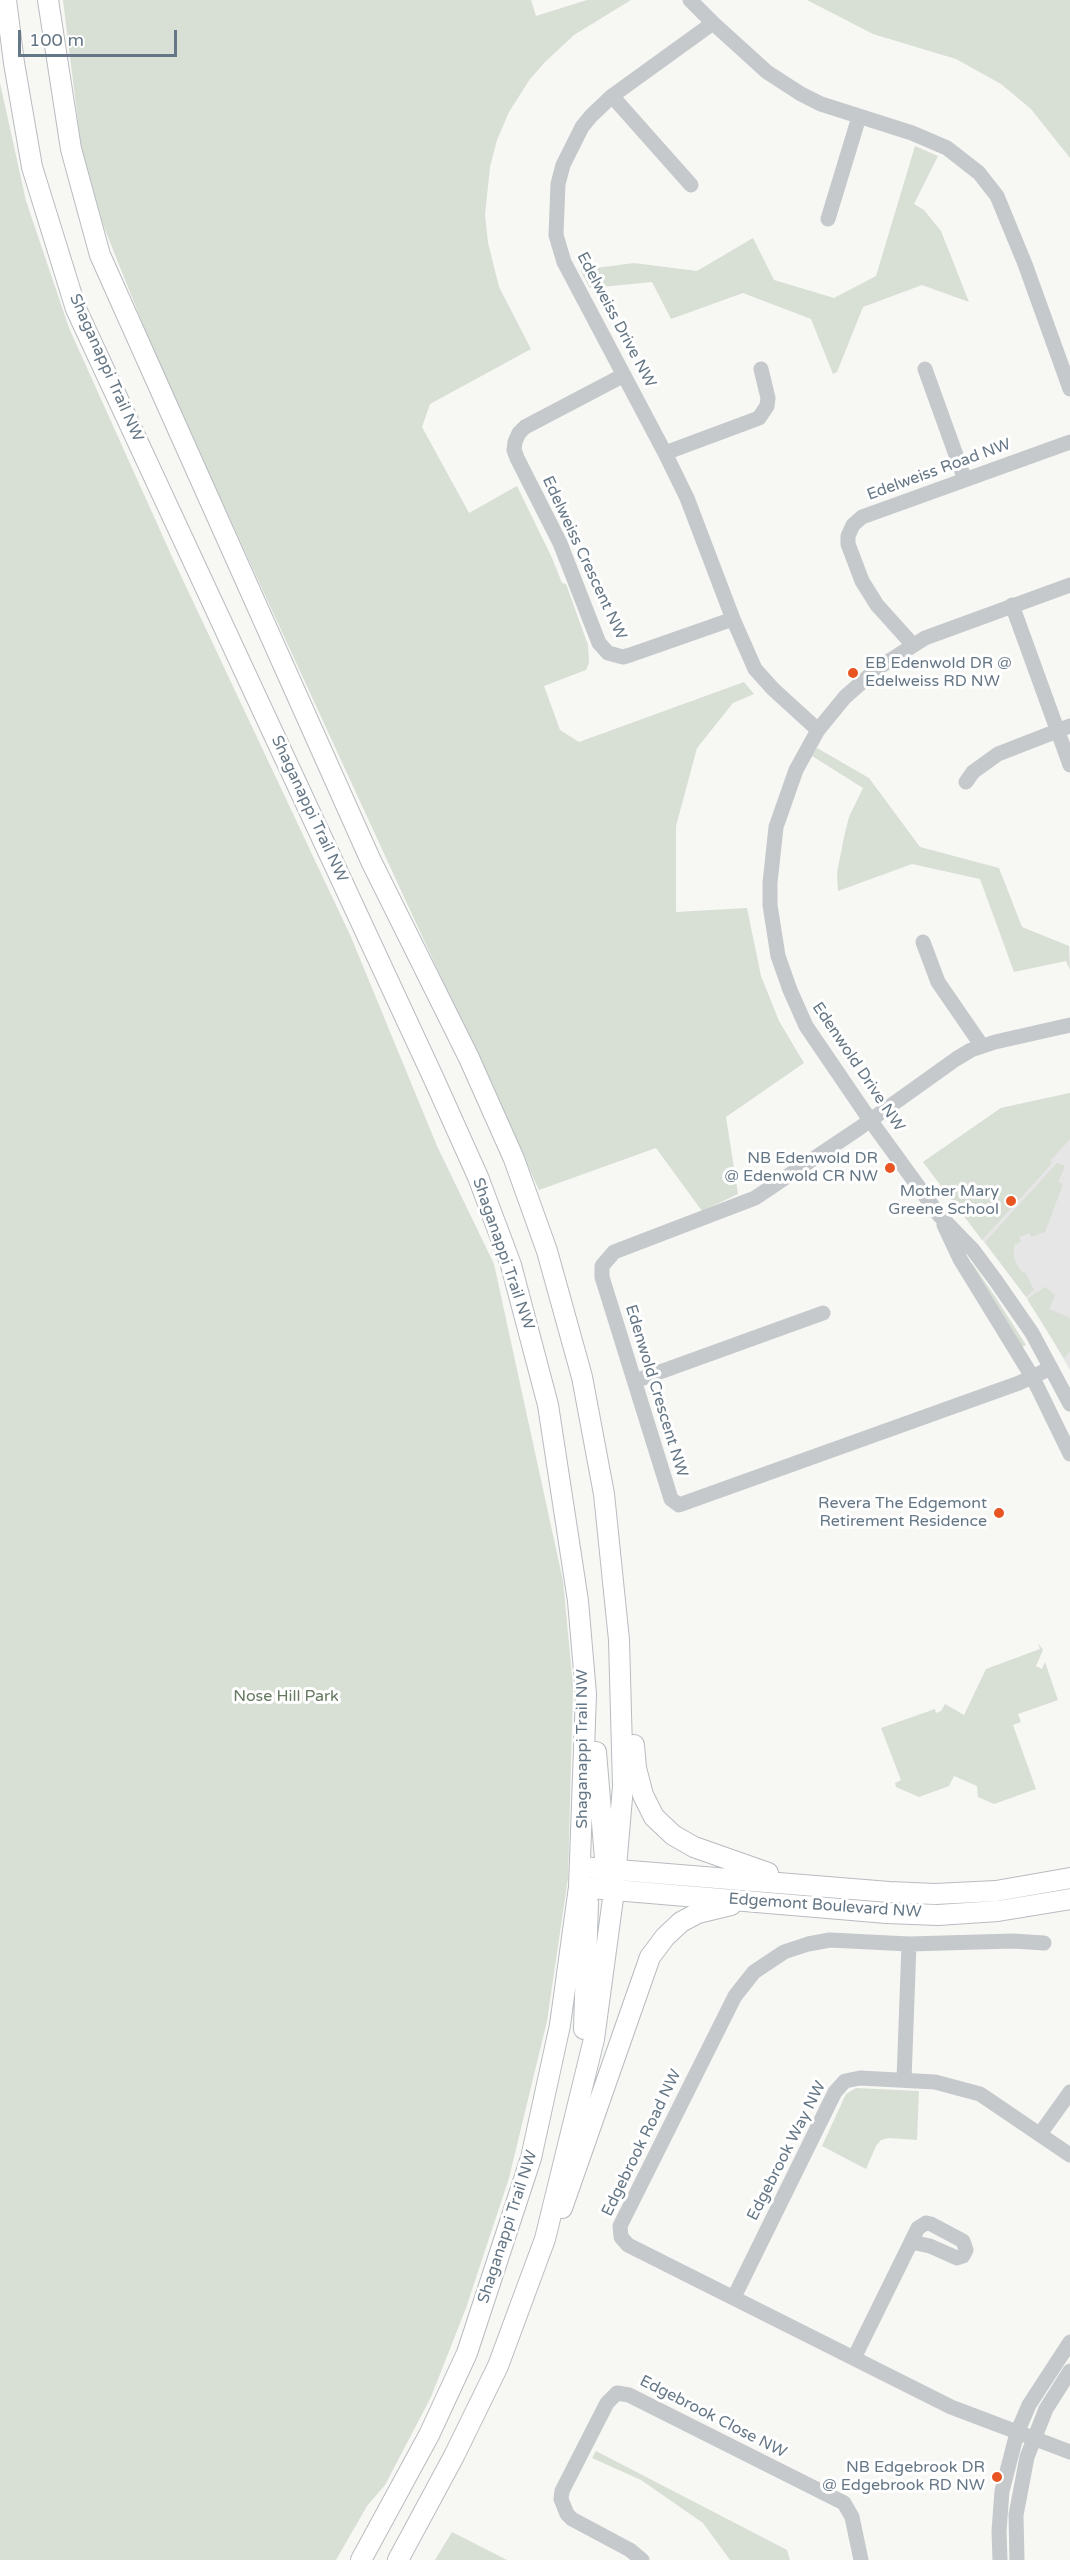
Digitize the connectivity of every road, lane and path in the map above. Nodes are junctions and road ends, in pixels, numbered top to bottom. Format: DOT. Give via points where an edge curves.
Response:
graph roads {
  1 [pos="6,0"];
  2 [pos="48,0"];
  3 [pos="690,0"];
  4 [pos="713,23"];
  5 [pos="612,96"];
  6 [pos="859,117"];
  7 [pos="691,185"];
  8 [pos="828,219"];
  9 [pos="761,369"];
  10 [pos="925,369"];
  11 [pos="624,375"];
  12 [pos="1070,389"];
  13 [pos="1070,442"];
  14 [pos="665,453"];
  15 [pos="965,480"];
  16 [pos="1070,585"];
  17 [pos="1012,605"];
  18 [pos="733,619"];
  19 [pos="914,645"];
  20 [pos="1064,729"];
  21 [pos="818,730"];
  22 [pos="1070,765"];
  23 [pos="966,782"];
  24 [pos="923,942"];
  25 [pos="1070,1025"];
  26 [pos="982,1046"];
  27 [pos="870,1120"];
  28 [pos="939,1215"];
  29 [pos="823,1313"];
  30 [pos="1052,1368"];
  31 [pos="1033,1378"];
  32 [pos="635,1381"];
  33 [pos="1070,1404"];
  34 [pos="1070,1454"];
  35 [pos="620,1640"];
  36 [pos="586,1694"];
  37 [pos="581,1867"];
  38 [pos="610,1869"];
  39 [pos="1070,1878"];
  40 [pos="799,1884"];
  41 [pos="584,1887"];
  42 [pos="614,1891"];
  43 [pos="1070,1899"];
  44 [pos="770,1901"];
  45 [pos="1044,1943"];
  46 [pos="909,1944"];
  47 [pos="904,2080"];
  48 [pos="582,2087"];
  49 [pos="1070,2092"];
  50 [pos="1040,2134"];
  51 [pos="1070,2155"];
  52 [pos="544,2239"];
  53 [pos="911,2242"];
  54 [pos="734,2297"];
  55 [pos="1070,2342"];
  56 [pos="855,2358"];
  57 [pos="1070,2371"];
  58 [pos="1017,2433"];
  59 [pos="1034,2438"];
  60 [pos="1070,2452"];
  61 [pos="361,2560"];
  62 [pos="398,2560"];
  63 [pos="642,2560"];
  64 [pos="861,2560"];
  65 [pos="1000,2560"];
  66 [pos="1017,2560"];
  1 -- 36 [label="main road, Shaganappi Trail NW" via="32,167 76,309 433,1077 511,1265 548,1405 578,1601"];
  2 -- 35 [label="main road, Shaganappi Trail NW" via="71,148 100,255 371,861 469,1058 514,1159 547,1251 582,1377 600,1470"];
  3 -- 4 [label="street"];
  4 -- 5 [label="street, Edelweiss Drive NW"];
  4 -- 6 [label="street" via="784,83 821,104"];
  5 -- 7 [label="street"];
  5 -- 11 [label="street, Edelweiss Drive NW" via="582,127 563,165 558,184 556,235 564,262"];
  6 -- 8 [label="street"];
  6 -- 12 [label="street" via="947,148 965,159 991,188 1006,215"];
  9 -- 14 [label="street" via="768,398 759,418"];
  10 -- 15 [label="street"];
  11 -- 14 [label="street, Edelweiss Drive NW"];
  11 -- 18 [label="street, Edelweiss Crescent NW" via="525,427 514,450 560,543 599,643 616,657 630,655"];
  13 -- 15 [label="street, Edelweiss Road NW"];
  14 -- 18 [label="street, Edelweiss Drive NW"];
  15 -- 19 [label="street, Edelweiss Road NW" via="862,517 848,536 862,581"];
  16 -- 17 [label="street, Edenwold Drive NW"];
  17 -- 19 [label="street, Edenwold Drive NW"];
  17 -- 20 [label="street"];
  18 -- 21 [label="street, Edelweiss Drive NW" via="755,669 772,690"];
  19 -- 21 [label="street, Edenwold Drive NW" via="861,682"];
  20 -- 22 [label="street"];
  20 -- 23 [label="street" via="998,754"];
  21 -- 27 [label="street, Edenwold Drive NW" via="796,770 776,827 770,883 772,925 778,956 806,1026"];
  24 -- 26 [label="street" via="938,982"];
  25 -- 26 [label="street"];
  26 -- 27 [label="street" via="956,1059"];
  27 -- 28 [label="street, Edenwold Drive NW"];
  27 -- 32 [label="street, Edenwold Crescent NW" via="755,1198 608,1256 602,1266 602,1277"];
  28 -- 30 [label="street, Edenwold Drive NW" via="973,1250"];
  28 -- 31 [label="street, Edenwold Drive NW" via="960,1259"];
  29 -- 32 [label="street"];
  30 -- 31 [label="street, Edenwold Crescent NW"];
  30 -- 33 [label="street, Edenwold Drive NW"];
  31 -- 32 [label="street, Edenwold Crescent NW" via="679,1505 671,1499"];
  31 -- 34 [label="street, Edenwold Drive NW"];
  35 -- 38 [label="main road, Shaganappi Trail NW" via="623,1786"];
  35 -- 40 [label="main road" via="626,1650 636,1768 642,1795 654,1817 694,1847"];
  36 -- 37 [label="main road, Shaganappi Trail NW"];
  36 -- 38 [label="main road" via="593,1716"];
  37 -- 38 [label="main road, Edgemont Boulevard NW"];
  37 -- 41 [label="main road, Shaganappi Trail NW"];
  38 -- 40 [label="main road, Edgemont Boulevard NW"];
  38 -- 42 [label="main road, Shaganappi Trail NW"];
  39 -- 40 [label="main road, Edgemont Boulevard NW" via="996,1890 935,1894"];
  41 -- 42 [label="main road, Edgemont Boulevard NW"];
  41 -- 48 [label="main road"];
  41 -- 61 [label="main road, Shaganappi Trail NW" via="531,2158 500,2257 453,2384"];
  42 -- 44 [label="main road, Edgemont Boulevard NW"];
  42 -- 48 [label="main road, Shaganappi Trail NW" via="594,2039"];
  43 -- 44 [label="main road, Edgemont Boulevard NW" via="998,1911 938,1914"];
  44 -- 52 [label="main road" via="725,1905 698,1913 681,1922 651,1957 566,2201"];
  45 -- 46 [label="street, Edgebrook Road NW"];
  46 -- 47 [label="street"];
  46 -- 54 [label="street, Edgebrook Road NW" via="849,1940 808,1944 784,1952 754,1972 735,1996 625,2215 619,2231 624,2241"];
  47 -- 50 [label="street, Edgebrook Way NW" via="935,2082 980,2094"];
  47 -- 54 [label="street, Edgebrook Way NW" via="860,2078 840,2085"];
  48 -- 52 [label="main road, Shaganappi Trail NW"];
  49 -- 50 [label="street"];
  50 -- 51 [label="street, Edgebrook Way NW"];
  52 -- 62 [label="main road, Shaganappi Trail NW" via="498,2366"];
  53 -- 56 [label="street"];
  54 -- 56 [label="street, Edgebrook Road NW"];
  55 -- 58 [label="street" via="1029,2405"];
  56 -- 58 [label="street, Edgebrook Road NW" via="951,2407"];
  57 -- 59 [label="street" via="1046,2409"];
  58 -- 59 [label="street, Edgebrook Road NW"];
  58 -- 65 [label="street" via="1002,2491"];
  59 -- 60 [label="street, Edgebrook Road NW"];
  59 -- 66 [label="street" via="1018,2496"];
  63 -- 64 [label="street, Edgebrook Close NW" via="572,2519 561,2499 607,2403 616,2393 629,2395 844,2503 851,2512"];
}
